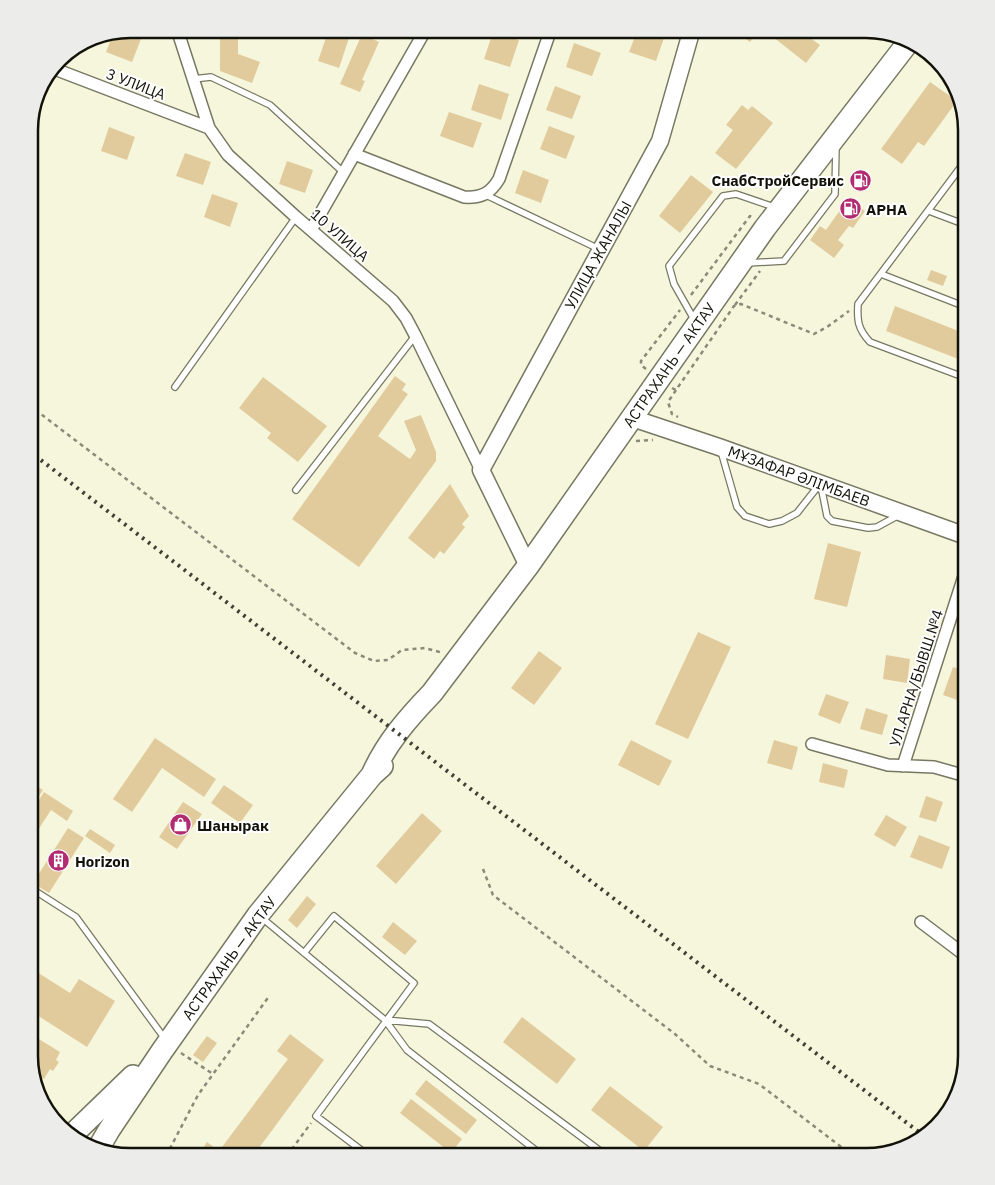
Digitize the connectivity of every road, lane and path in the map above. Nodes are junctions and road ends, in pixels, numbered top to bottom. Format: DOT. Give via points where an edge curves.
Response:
graph roads {
  1 [pos="180,38"];
  2 [pos="421,38"];
  3 [pos="547,38"];
  4 [pos="689,38"];
  5 [pos="905,47"];
  6 [pos="59,71"];
  7 [pos="193,79"];
  8 [pos="209,128"];
  9 [pos="837,136"];
  10 [pos="354,154"];
  11 [pos="958,171"];
  12 [pos="343,172"];
  13 [pos="486,195"];
  14 [pos="780,209"];
  15 [pos="929,211"];
  16 [pos="296,217"];
  17 [pos="958,222"];
  18 [pos="311,230"];
  19 [pos="601,250"];
  20 [pos="766,262"];
  21 [pos="741,263"];
  22 [pos="881,274"];
  23 [pos="958,304"];
  24 [pos="734,306"];
  25 [pos="697,325"];
  26 [pos="415,335"];
  27 [pos="958,375"];
  28 [pos="175,387"];
  29 [pos="38,412"];
  30 [pos="632,418"];
  31 [pos="659,440"];
  32 [pos="632,445"];
  33 [pos="720,447"];
  34 [pos="481,470"];
  35 [pos="820,484"];
  36 [pos="296,490"];
  37 [pos="902,513"];
  38 [pos="958,533"];
  39 [pos="528,566"];
  40 [pos="958,595"];
  41 [pos="459,657"];
  42 [pos="812,744"];
  43 [pos="903,766"];
  44 [pos="958,774"];
  45 [pos="482,869"];
  46 [pos="38,893"];
  47 [pos="258,915"];
  48 [pos="921,922"];
  49 [pos="958,950"];
  50 [pos="304,953"];
  51 [pos="270,995"];
  52 [pos="386,1020"];
  53 [pos="165,1047"];
  54 [pos="213,1074"];
  55 [pos="316,1116"];
  56 [pos="109,1130"];
  57 [pos="77,1131"];
  58 [pos="101,1143"];
  59 [pos="108,1145"];
  60 [pos="170,1148"];
  61 [pos="293,1148"];
  62 [pos="358,1148"];
  63 [pos="533,1148"];
  64 [pos="596,1148"];
  65 [pos="843,1148"];
  1 -- 7 [label="street, 10 УЛИЦА"];
  2 -- 10 [label="street"];
  3 -- 13 [label="street" via="499,179"];
  4 -- 19 [label="street, УЛИЦА ЖАНАЛЫ" via="660,140"];
  5 -- 9 [label="highway, АСТРАХАНЬ — АКТАУ"];
  6 -- 8 [label="street, 3 УЛИЦА"];
  7 -- 8 [label="street, 10 УЛИЦА"];
  7 -- 12 [label="lane" via="211,77 270,105"];
  8 -- 16 [label="street, 10 УЛИЦА" via="228,155"];
  9 -- 14 [label="highway, АСТРАХАНЬ — АКТАУ"];
  9 -- 20 [label="lane" via="834,194 784,261"];
  10 -- 12 [label="street"];
  10 -- 13 [label="street" via="464,197"];
  11 -- 15 [label="lane"];
  12 -- 18 [label="street"];
  13 -- 19 [label="lane"];
  14 -- 21 [label="highway, АСТРАХАНЬ — АКТАУ"];
  14 -- 25 [label="lane" via="736,194 723,196 669,266 674,284"];
  15 -- 17 [label="lane"];
  15 -- 22 [label="lane"];
  16 -- 18 [label="street, 10 УЛИЦА"];
  16 -- 28 [label="lane"];
  18 -- 26 [label="street, 10 УЛИЦА" via="393,301"];
  19 -- 34 [label="street, УЛИЦА ЖАНАЛЫ"];
  20 -- 21 [label="lane"];
  20 -- 24 [label="path"];
  21 -- 25 [label="highway, АСТРАХАНЬ — АКТАУ"];
  22 -- 23 [label="lane"];
  22 -- 27 [label="lane" via="858,304 861,332 870,342"];
  25 -- 30 [label="highway, АСТРАХАНЬ — АКТАУ"];
  26 -- 34 [label="street, 10 УЛИЦА"];
  26 -- 36 [label="lane"];
  29 -- 41 [label="path" via="355,653 374,661 388,660 402,650 425,648"];
  30 -- 33 [label="street, МҰЗАФАР ӘЛІМБАЕВ"];
  30 -- 39 [label="highway, АСТРАХАНЬ — АКТАУ"];
  31 -- 32 [label="path" via="638,440"];
  33 -- 35 [label="street, МҰЗАФАР ӘЛІМБАЕВ"];
  33 -- 35 [label="lane" via="737,507 745,516 769,524 782,521 797,514"];
  34 -- 39 [label="street"];
  35 -- 37 [label="street, МҰЗАФАР ӘЛІМБАЕВ"];
  35 -- 37 [label="lane" via="826,516 832,521 877,527"];
  37 -- 38 [label="street, МҰЗАФАР ӘЛІМБАЕВ"];
  39 -- 41 [label="highway, АСТРАХАНЬ — АКТАУ"];
  40 -- 43 [label="street, УЛ.АРНА/БЫВШ.№4"];
  41 -- 47 [label="highway, АСТРАХАНЬ — АКТАУ" via="389,760 372,775"];
  42 -- 43 [label="street" via="888,765"];
  43 -- 44 [label="street" via="934,767"];
  45 -- 65 [label="path" via="494,895 676,1034 710,1066 759,1084"];
  46 -- 53 [label="lane" via="76,917"];
  47 -- 50 [label="lane"];
  47 -- 53 [label="highway, АСТРАХАНЬ — АКТАУ"];
  48 -- 49 [label="street"];
  50 -- 52 [label="lane"];
  50 -- 52 [label="lane" via="334,916 414,982"];
  51 -- 54 [label="path"];
  52 -- 55 [label="lane"];
  52 -- 63 [label="lane" via="407,1050"];
  52 -- 64 [label="lane" via="429,1024"];
  53 -- 54 [label="path"];
  53 -- 56 [label="highway, АСТРАХАНЬ — АКТАУ"];
  53 -- 57 [label="highway"];
  54 -- 60 [label="path"];
  55 -- 61 [label="path"];
  55 -- 62 [label="lane"];
  56 -- 58 [label="highway, АСТРАХАНЬ — АКТАУ"];
  56 -- 59 [label="highway"];
}
